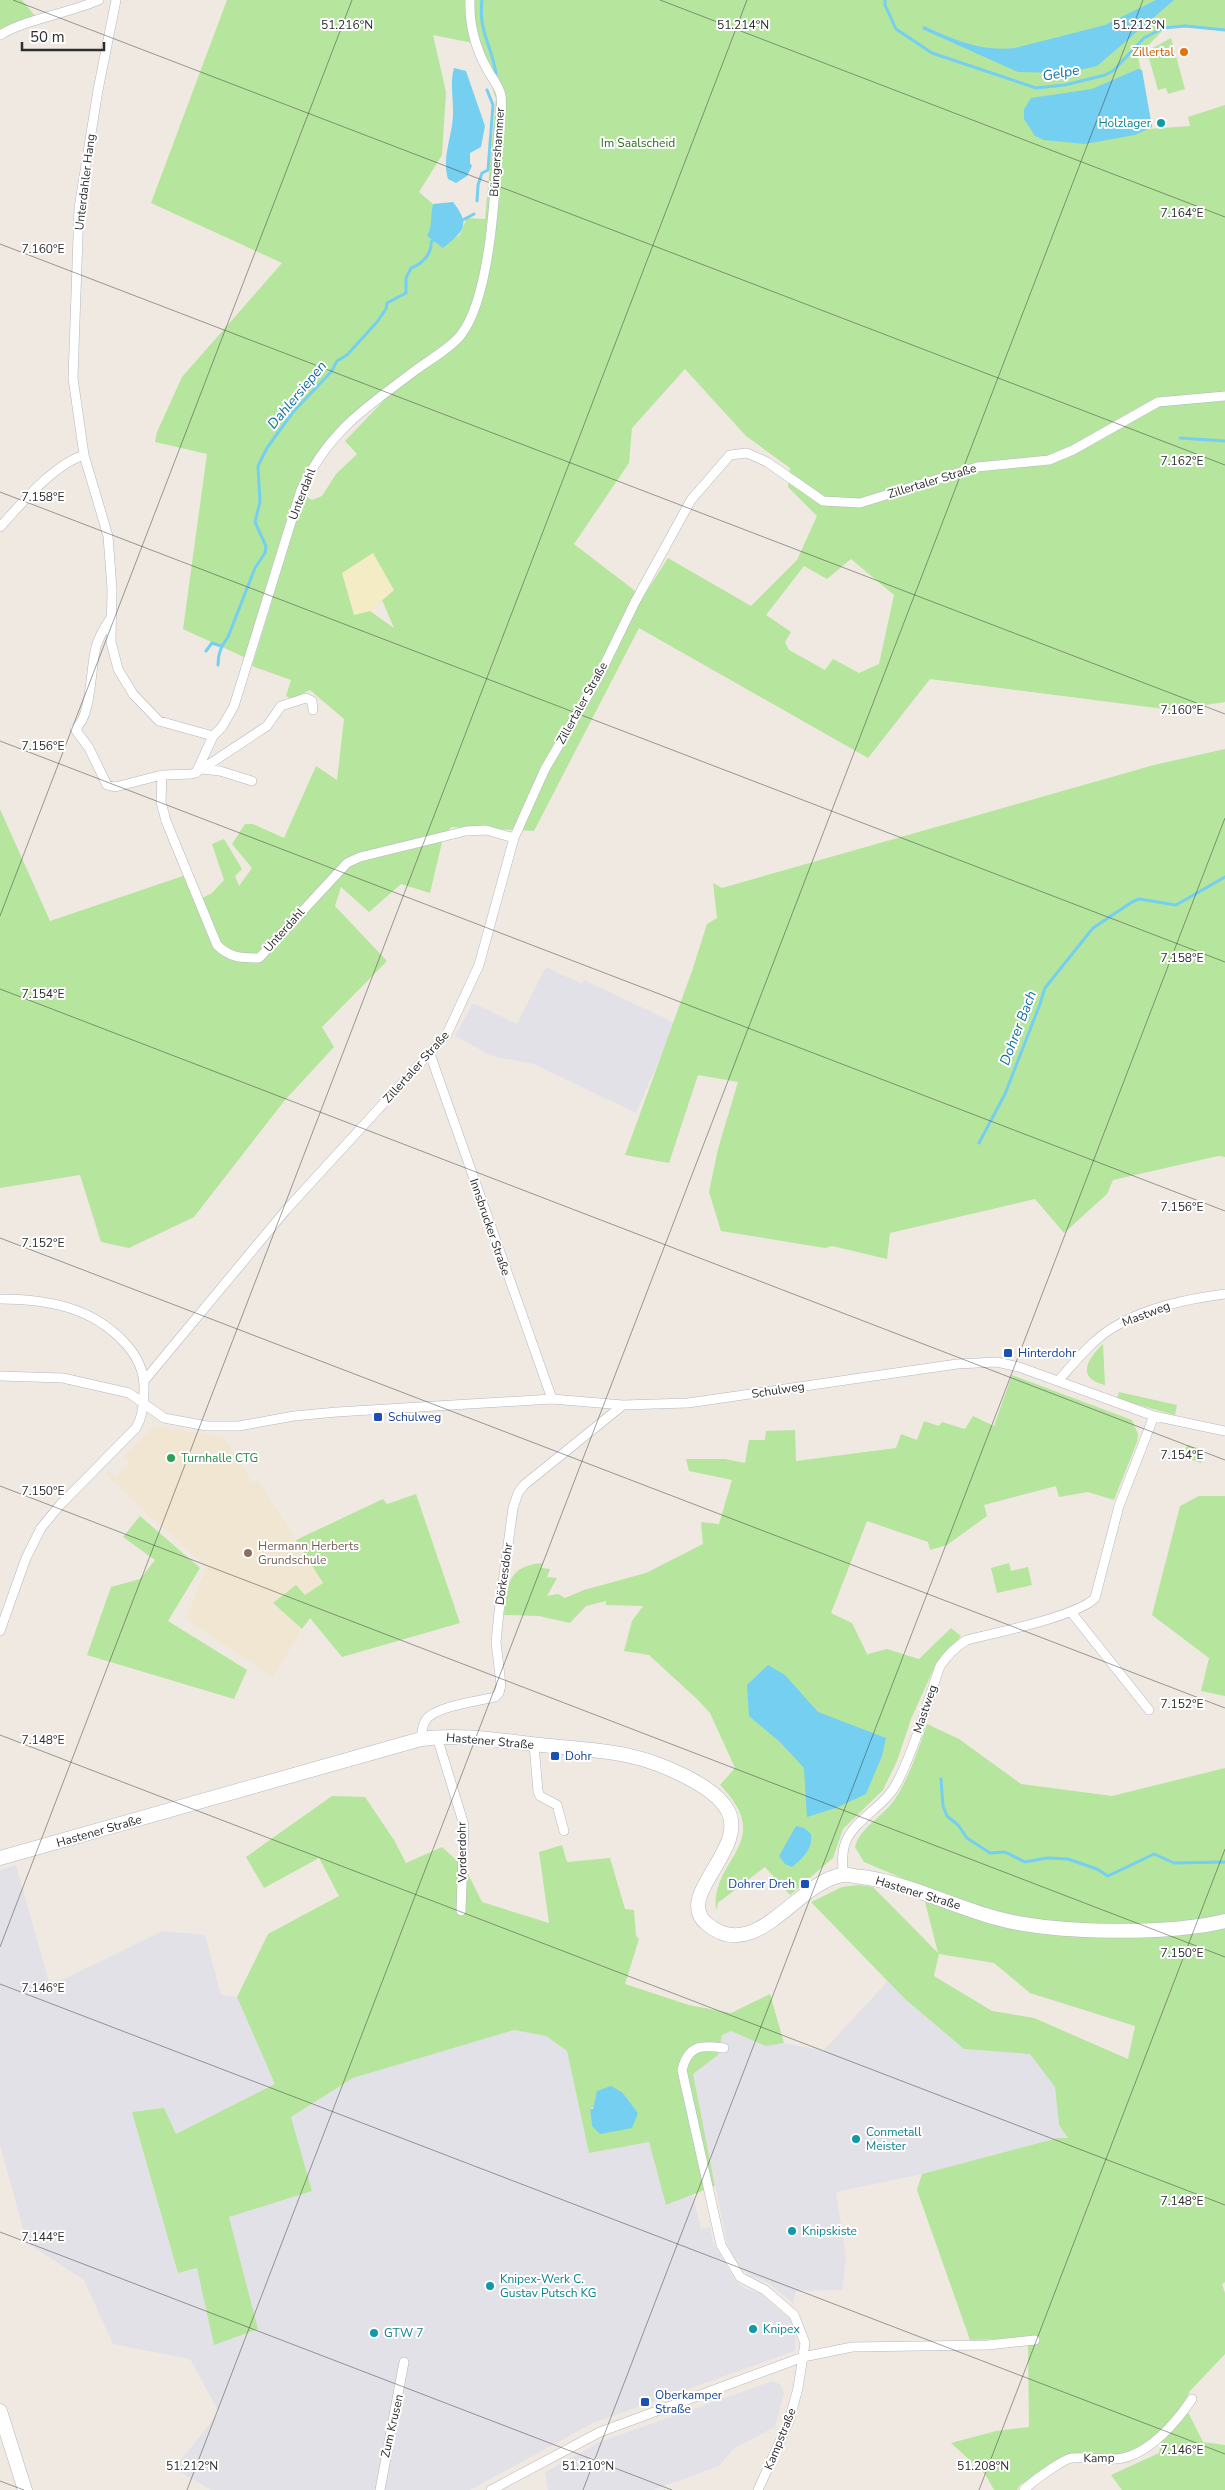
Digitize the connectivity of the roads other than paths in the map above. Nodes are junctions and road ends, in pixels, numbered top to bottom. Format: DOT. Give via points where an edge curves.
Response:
graph roads {
  1 [pos="99,0"];
  2 [pos="116,0"];
  3 [pos="470,0"];
  4 [pos="0,35"];
  5 [pos="475,308"];
  6 [pos="1225,396"];
  7 [pos="84,455"];
  8 [pos="0,527"];
  9 [pos="110,619"];
  10 [pos="313,710"];
  11 [pos="213,736"];
  12 [pos="199,771"];
  13 [pos="162,774"];
  14 [pos="252,781"];
  15 [pos="514,838"];
  16 [pos="430,1054"];
  17 [pos="1225,1294"];
  18 [pos="0,1299"];
  19 [pos="0,1376"];
  20 [pos="144,1381"];
  21 [pos="1058,1381"];
  22 [pos="552,1399"];
  23 [pos="143,1402"];
  24 [pos="623,1405"];
  25 [pos="1154,1416"];
  26 [pos="1225,1431"];
  27 [pos="1071,1612"];
  28 [pos="0,1631"];
  29 [pos="1149,1710"];
  30 [pos="436,1737"];
  31 [pos="421,1739"];
  32 [pos="534,1745"];
  33 [pos="564,1831"];
  34 [pos="0,1858"];
  35 [pos="843,1875"];
  36 [pos="461,1911"];
  37 [pos="1225,1920"];
  38 [pos="724,2048"];
  39 [pos="1035,2340"];
  40 [pos="803,2357"];
  41 [pos="404,2362"];
  42 [pos="1192,2399"];
  43 [pos="0,2412"];
  44 [pos="25,2490"];
  45 [pos="380,2490"];
  46 [pos="491,2490"];
  47 [pos="758,2490"];
  48 [pos="1024,2490"];
  1 -- 4 [label="street" via="74,11 11,28"];
  2 -- 7 [label="street, Unterdahler Hang" via="79,208 73,378"];
  3 -- 5 [label="street, Büngershammer" via="469,15 474,39 501,95 494,209"];
  5 -- 11 [label="street, Unterdahl" via="459,337 358,414 314,463 302,490 234,706"];
  6 -- 15 [label="street, Zillertaler Straße" via="1158,402 1049,460 977,467 860,503 823,501 767,462 747,453 730,455 691,500 598,678 545,770"];
  7 -- 8 [label="street" via="69,459 58,468"];
  7 -- 9 [label="street" via="108,536 112,589"];
  9 -- 11 [label="street" via="113,654 118,669 145,708 160,722"];
  9 -- 13 [label="street" via="96,648 86,714 75,730 89,748 104,781 111,787"];
  10 -- 12 [label="street" via="312,701 306,698 286,704 267,726"];
  11 -- 12 [label="street, Unterdahl"];
  12 -- 13 [label="street"];
  12 -- 14 [label="street" via="220,771"];
  13 -- 15 [label="street, Unterdahl" via="161,802 166,821 217,945 236,958 259,958 347,863 466,831 486,830"];
  15 -- 16 [label="street, Zillertaler Straße" via="480,965 447,1034"];
  16 -- 20 [label="street, Zillertaler Straße" via="286,1210"];
  16 -- 22 [label="street, Innsbrucker Straße"];
  17 -- 21 [label="street, Mastweg" via="1168,1305 1129,1319 1092,1344"];
  18 -- 20 [label="street" via="47,1302 74,1308 98,1319 130,1348"];
  19 -- 23 [label="street, Schulweg" via="63,1378 129,1393"];
  20 -- 23 [label="street"];
  21 -- 24 [label="street, Schulweg" via="997,1362 957,1364 688,1403"];
  21 -- 25 [label="street"];
  22 -- 23 [label="street, Schulweg" via="328,1413 239,1426 207,1426 164,1418"];
  22 -- 24 [label="street, Schulweg"];
  23 -- 28 [label="street" via="141,1420 136,1428 41,1528 26,1558"];
  24 -- 31 [label="street, Dörkesdohr" via="518,1493 513,1508 496,1642 499,1693 495,1697 432,1715 424,1723"];
  25 -- 26 [label="street"];
  25 -- 27 [label="street, Mastweg" via="1119,1506 1095,1598 1088,1605"];
  27 -- 29 [label="street"];
  27 -- 35 [label="street, Mastweg" via="967,1640 947,1656 940,1666 897,1784 845,1842"];
  30 -- 31 [label="main road, Hastener Straße"];
  30 -- 32 [label="main road, Hastener Straße"];
  30 -- 36 [label="street, Vorderdohr" via="464,1825"];
  31 -- 34 [label="main road, Hastener Straße"];
  32 -- 33 [label="street" via="538,1791 540,1796 557,1805"];
  32 -- 35 [label="main road, Hastener Straße" via="631,1756 715,1793 728,1810 732,1834 726,1851 700,1892 698,1904 706,1924 722,1933 748,1934 763,1928 812,1889"];
  35 -- 37 [label="main road, Hastener Straße" via="870,1878 997,1918 1046,1927 1163,1928"];
  38 -- 40 [label="street" via="705,2046 690,2051 682,2070 718,2236 735,2273 765,2290 794,2315 805,2343"];
  39 -- 40 [label="street" via="988,2345 852,2347"];
  40 -- 46 [label="street" via="600,2432"];
  40 -- 47 [label="street, Kampstraße" via="790,2421"];
  41 -- 45 [label="street, Zum Krusen"];
  42 -- 48 [label="street, Kamp" via="1179,2418 1160,2436 1130,2455 1097,2460 1070,2458"];
  43 -- 44 [label="main road"];
}
